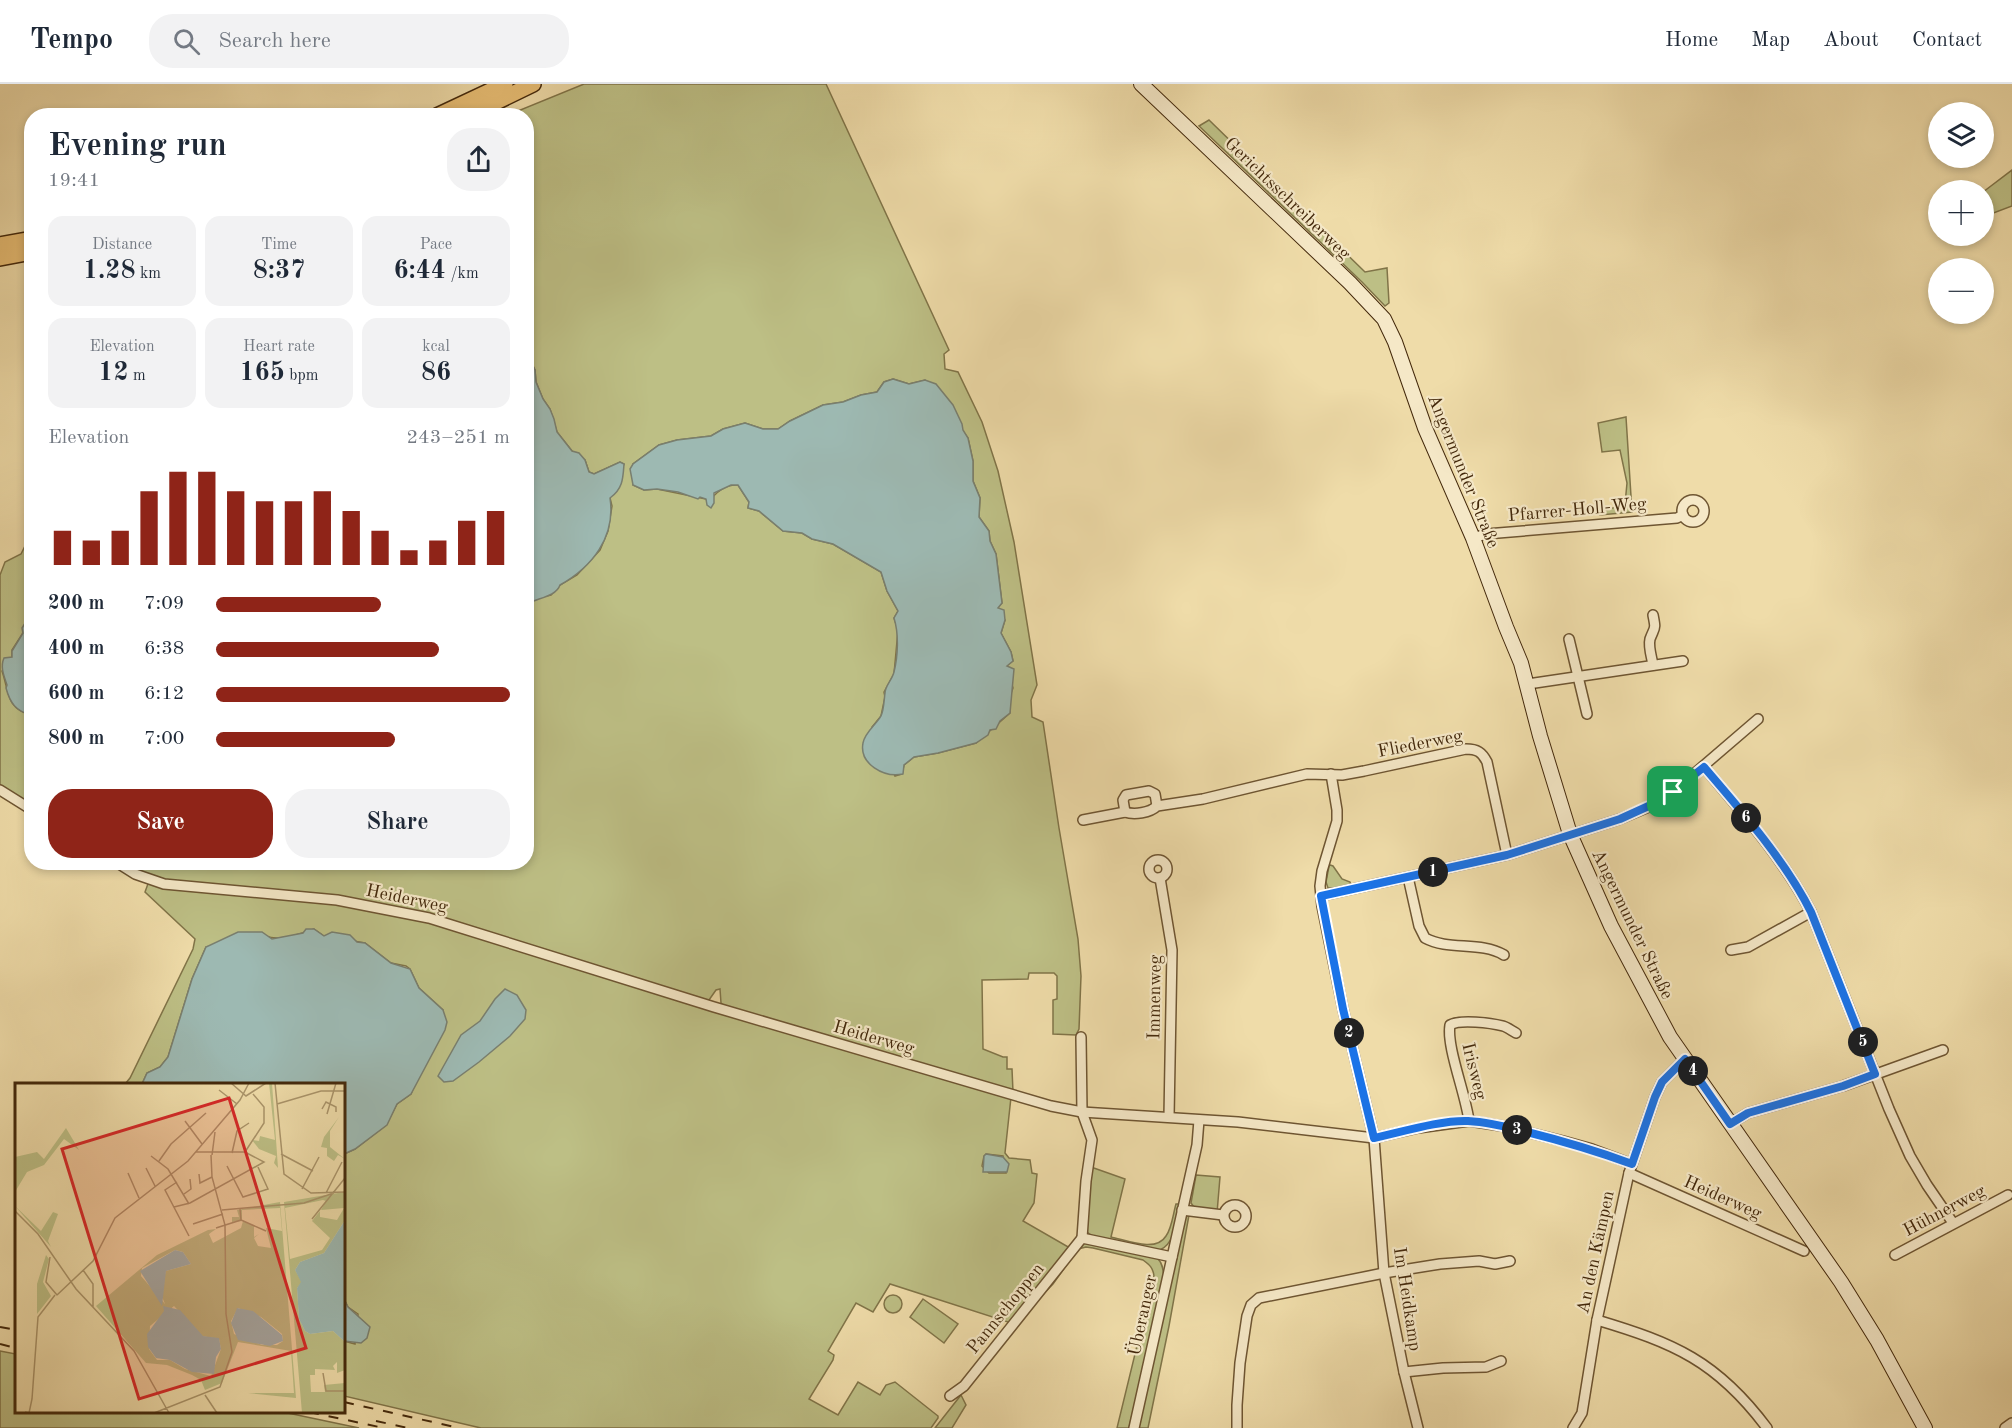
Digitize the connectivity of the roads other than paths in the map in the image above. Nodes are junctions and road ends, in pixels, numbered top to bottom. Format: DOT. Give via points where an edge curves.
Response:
graph roads {
  1 [pos="506,84"];
  2 [pos="534,84"];
  3 [pos="1141,84"];
  4 [pos="1146,84"];
  5 [pos="1165,105"];
  6 [pos="454,108"];
  7 [pos="483,108"];
  8 [pos="24,240"];
  9 [pos="0,245"];
  10 [pos="24,254"];
  11 [pos="0,258"];
  12 [pos="1384,320"];
  13 [pos="1683,515"];
  14 [pos="1473,538"];
  15 [pos="1653,615"];
  16 [pos="1569,639"];
  17 [pos="1683,661"];
  18 [pos="1653,665"];
  19 [pos="1578,676"];
  20 [pos="1528,684"];
  21 [pos="1587,714"];
  22 [pos="1758,719"];
  23 [pos="1704,767"];
  24 [pos="1331,774"];
  25 [pos="0,790"];
  26 [pos="24,805"];
  27 [pos="1157,806"];
  28 [pos="1125,812"];
  29 [pos="1083,820"];
  30 [pos="1570,834"];
  31 [pos="1507,855"];
  32 [pos="131,870"];
  33 [pos="1160,878"];
  34 [pos="1408,878"];
  35 [pos="1321,896"];
  36 [pos="1811,912"];
  37 [pos="1731,950"];
  38 [pos="1504,955"];
  39 [pos="1516,1033"];
  40 [pos="1081,1037"];
  41 [pos="1943,1050"];
  42 [pos="1685,1059"];
  43 [pos="1875,1074"];
  44 [pos="1082,1112"];
  45 [pos="1169,1117"];
  46 [pos="1199,1120"];
  47 [pos="1469,1121"];
  48 [pos="1730,1124"];
  49 [pos="1374,1138"];
  50 [pos="1630,1169"];
  51 [pos="2008,1195"];
  52 [pos="1182,1210"];
  53 [pos="1223,1215"];
  54 [pos="1953,1223"];
  55 [pos="1082,1238"];
  56 [pos="1804,1251"];
  57 [pos="1895,1255"];
  58 [pos="1172,1257"];
  59 [pos="1510,1261"];
  60 [pos="1384,1273"];
  61 [pos="1597,1320"];
  62 [pos="1501,1361"];
  63 [pos="1404,1372"];
  64 [pos="950,1396"];
  65 [pos="2012,1423"];
  66 [pos="1576,1424"];
  67 [pos="1134,1428"];
  68 [pos="1237,1428"];
  69 [pos="1418,1428"];
  70 [pos="1587,1428"];
  71 [pos="1767,1428"];
  72 [pos="1924,1428"];
  73 [pos="2005,1428"];
  1 -- 6 [label="highway"];
  2 -- 7 [label="highway"];
  3 -- 5 [label="main road, Gerichtsschreiberweg"];
  4 -- 5 [label="main road, Gerichtsschreiberweg"];
  5 -- 12 [label="main road, Gerichtsschreiberweg"];
  8 -- 9 [label="highway"];
  10 -- 11 [label="highway"];
  12 -- 14 [label="main road, Angermunder Straße"];
  13 -- 14 [label="street, Pfarrer-Holl-Weg"];
  14 -- 20 [label="main road, Angermunder Straße"];
  15 -- 18 [label="street"];
  16 -- 19 [label="street"];
  17 -- 18 [label="street"];
  18 -- 19 [label="street"];
  19 -- 20 [label="street"];
  19 -- 21 [label="street"];
  20 -- 30 [label="main road, Angermunder Straße"];
  22 -- 23 [label="street"];
  23 -- 30 [label="street" via="1646,808"];
  23 -- 36 [label="street" via="1793,880"];
  24 -- 27 [label="street, Fliederweg" via="1307,774"];
  24 -- 31 [label="street, Fliederweg" via="1475,749 1487,762"];
  24 -- 35 [label="street" via="1337,821 1322,871"];
  25 -- 26 [label="street"];
  27 -- 28 [label="street, Fliederweg" via="1153,810"];
  27 -- 28 [label="street" via="1155,794 1149,790 1126,795"];
  28 -- 29 [label="street, Fliederweg"];
  30 -- 31 [label="street"];
  30 -- 42 [label="main road, Angermunder Straße" via="1640,983"];
  31 -- 34 [label="street"];
  32 -- 44 [label="street, Heiderweg" via="170,885 337,900 429,918 714,1007"];
  33 -- 45 [label="street, Immenweg" via="1172,950"];
  34 -- 35 [label="street"];
  34 -- 38 [label="street" via="1425,938 1488,948"];
  35 -- 49 [label="street, Im Heidkamp"];
  36 -- 37 [label="street" via="1748,947"];
  36 -- 43 [label="street"];
  39 -- 47 [label="street, Irisweg" via="1504,1026 1464,1021 1450,1025 1449,1037"];
  40 -- 44 [label="street"];
  41 -- 43 [label="street"];
  42 -- 48 [label="main road, Angermunder Straße"];
  42 -- 50 [label="street, An den Kämpen" via="1662,1082"];
  43 -- 48 [label="street" via="1748,1113"];
  43 -- 54 [label="street" via="1910,1156"];
  44 -- 45 [label="street, Heiderweg"];
  44 -- 55 [label="street" via="1092,1140"];
  45 -- 46 [label="street, Heiderweg"];
  46 -- 49 [label="street, Heiderweg"];
  46 -- 52 [label="street, Überanger"];
  47 -- 49 [label="street, Heiderweg"];
  47 -- 50 [label="street, Heiderweg" via="1592,1149"];
  48 -- 72 [label="main road, Angermunder Straße" via="1846,1290"];
  49 -- 60 [label="street, Im Heidkamp"];
  50 -- 56 [label="street, Heiderweg"];
  50 -- 61 [label="street, An den Kämpen"];
  51 -- 54 [label="street, Hühnerweg"];
  52 -- 53 [label="street"];
  52 -- 58 [label="street, Überanger"];
  54 -- 57 [label="street, Hühnerweg"];
  55 -- 58 [label="street"];
  55 -- 64 [label="street, Pannschoppen" via="964,1386"];
  58 -- 67 [label="street, Überanger"];
  59 -- 60 [label="street" via="1440,1264"];
  60 -- 63 [label="street, Im Heidkamp"];
  60 -- 68 [label="street" via="1254,1301 1247,1316 1241,1355"];
  61 -- 66 [label="street, An den Kämpen" via="1582,1413"];
  61 -- 71 [label="street" via="1684,1352 1729,1384"];
  62 -- 63 [label="street" via="1485,1367"];
  63 -- 69 [label="street, Im Heidkamp"];
  65 -- 73 [label="street"];
  66 -- 70 [label="street"];
}
